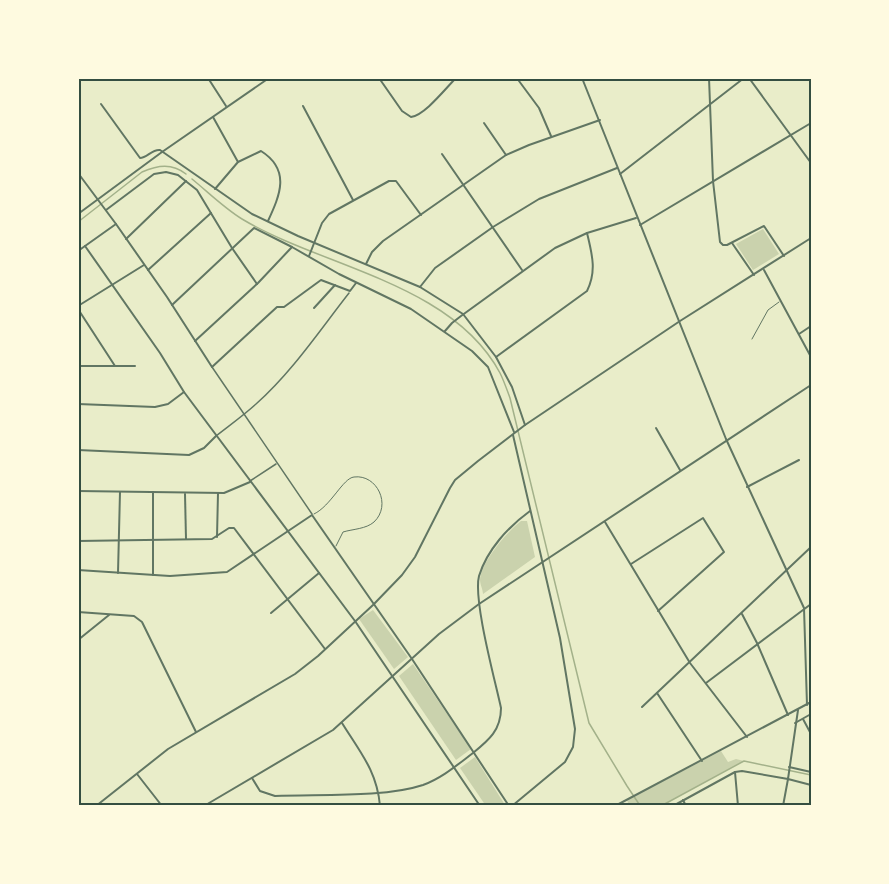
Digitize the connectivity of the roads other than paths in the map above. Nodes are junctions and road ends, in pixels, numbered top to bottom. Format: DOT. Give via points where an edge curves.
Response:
graph roads {
  1 [pos="208,78"];
  2 [pos="269,78"];
  3 [pos="379,78"];
  4 [pos="582,78"];
  5 [pos="710,78"];
  6 [pos="744,78"];
  7 [pos="749,78"];
  8 [pos="453,79"];
  9 [pos="519,81"];
  10 [pos="101,104"];
  11 [pos="711,105"];
  12 [pos="226,106"];
  13 [pos="303,106"];
  14 [pos="213,117"];
  15 [pos="600,120"];
  16 [pos="484,123"];
  17 [pos="811,123"];
  18 [pos="790,135"];
  19 [pos="551,137"];
  20 [pos="162,152"];
  21 [pos="442,154"];
  22 [pos="506,155"];
  23 [pos="238,162"];
  24 [pos="811,163"];
  25 [pos="618,168"];
  26 [pos="78,173"];
  27 [pos="620,174"];
  28 [pos="186,181"];
  29 [pos="713,181"];
  30 [pos="463,185"];
  31 [pos="215,189"];
  32 [pos="353,200"];
  33 [pos="98,201"];
  34 [pos="106,210"];
  35 [pos="211,213"];
  36 [pos="78,214"];
  37 [pos="421,215"];
  38 [pos="636,218"];
  39 [pos="268,221"];
  40 [pos="116,224"];
  41 [pos="640,225"];
  42 [pos="493,227"];
  43 [pos="587,233"];
  44 [pos="811,238"];
  45 [pos="126,239"];
  46 [pos="314,242"];
  47 [pos="732,243"];
  48 [pos="85,246"];
  49 [pos="292,247"];
  50 [pos="232,248"];
  51 [pos="78,251"];
  52 [pos="310,255"];
  53 [pos="784,256"];
  54 [pos="366,264"];
  55 [pos="144,265"];
  56 [pos="148,270"];
  57 [pos="522,270"];
  58 [pos="764,270"];
  59 [pos="754,275"];
  60 [pos="356,282"];
  61 [pos="112,284"];
  62 [pos="257,284"];
  63 [pos="335,285"];
  64 [pos="420,287"];
  65 [pos="350,291"];
  66 [pos="781,301"];
  67 [pos="172,305"];
  68 [pos="78,307"];
  69 [pos="314,309"];
  70 [pos="462,315"];
  71 [pos="680,321"];
  72 [pos="811,326"];
  73 [pos="445,331"];
  74 [pos="799,334"];
  75 [pos="752,339"];
  76 [pos="195,341"];
  77 [pos="496,357"];
  78 [pos="811,357"];
  79 [pos="78,366"];
  80 [pos="115,366"];
  81 [pos="135,366"];
  82 [pos="212,368"];
  83 [pos="811,385"];
  84 [pos="184,392"];
  85 [pos="78,404"];
  86 [pos="243,414"];
  87 [pos="524,426"];
  88 [pos="656,428"];
  89 [pos="514,433"];
  90 [pos="216,436"];
  91 [pos="726,439"];
  92 [pos="78,450"];
  93 [pos="800,460"];
  94 [pos="277,463"];
  95 [pos="680,470"];
  96 [pos="250,482"];
  97 [pos="747,487"];
  98 [pos="78,491"];
  99 [pos="120,492"];
  100 [pos="153,492"];
  101 [pos="186,493"];
  102 [pos="218,493"];
  103 [pos="530,511"];
  104 [pos="312,515"];
  105 [pos="604,520"];
  106 [pos="287,531"];
  107 [pos="217,537"];
  108 [pos="186,539"];
  109 [pos="119,540"];
  110 [pos="153,540"];
  111 [pos="78,541"];
  112 [pos="811,547"];
  113 [pos="335,548"];
  114 [pos="254,556"];
  115 [pos="543,561"];
  116 [pos="630,564"];
  117 [pos="78,570"];
  118 [pos="788,570"];
  119 [pos="118,573"];
  120 [pos="319,573"];
  121 [pos="153,575"];
  122 [pos="288,601"];
  123 [pos="479,604"];
  124 [pos="811,604"];
  125 [pos="373,605"];
  126 [pos="804,608"];
  127 [pos="658,611"];
  128 [pos="78,612"];
  129 [pos="271,613"];
  130 [pos="111,614"];
  131 [pos="742,614"];
  132 [pos="355,621"];
  133 [pos="78,639"];
  134 [pos="758,643"];
  135 [pos="325,649"];
  136 [pos="412,658"];
  137 [pos="690,663"];
  138 [pos="393,675"];
  139 [pos="706,683"];
  140 [pos="657,693"];
  141 [pos="811,702"];
  142 [pos="807,705"];
  143 [pos="642,707"];
  144 [pos="798,710"];
  145 [pos="811,714"];
  146 [pos="788,715"];
  147 [pos="803,719"];
  148 [pos="342,723"];
  149 [pos="795,723"];
  150 [pos="196,732"];
  151 [pos="811,734"];
  152 [pos="747,737"];
  153 [pos="474,752"];
  154 [pos="702,760"];
  155 [pos="455,768"];
  156 [pos="789,768"];
  157 [pos="735,772"];
  158 [pos="811,772"];
  159 [pos="137,774"];
  160 [pos="252,778"];
  161 [pos="788,778"];
  162 [pos="811,785"];
  163 [pos="379,792"];
  164 [pos="629,799"];
  165 [pos="683,800"];
  166 [pos="96,806"];
  167 [pos="162,806"];
  168 [pos="204,806"];
  169 [pos="380,806"];
  170 [pos="480,806"];
  171 [pos="510,806"];
  172 [pos="615,806"];
  173 [pos="629,806"];
  174 [pos="673,806"];
  175 [pos="686,806"];
  176 [pos="738,806"];
  177 [pos="785,806"];
  1 -- 12 [label="street"];
  2 -- 12 [label="street"];
  3 -- 8 [label="street" via="402,111 411,117 423,111"];
  4 -- 15 [label="street"];
  5 -- 11 [label="street"];
  6 -- 11 [label="street"];
  7 -- 18 [label="street"];
  9 -- 19 [label="street" via="539,108"];
  10 -- 20 [label="street" via="140,158 158,149"];
  11 -- 27 [label="street"];
  11 -- 29 [label="street"];
  12 -- 14 [label="street"];
  13 -- 32 [label="street"];
  14 -- 20 [label="street"];
  14 -- 23 [label="street"];
  15 -- 19 [label="street"];
  15 -- 25 [label="street"];
  16 -- 22 [label="street"];
  17 -- 18 [label="street"];
  18 -- 24 [label="street"];
  18 -- 29 [label="street"];
  19 -- 22 [label="street"];
  20 -- 31 [label="street"];
  20 -- 33 [label="street"];
  21 -- 30 [label="street"];
  22 -- 30 [label="street"];
  23 -- 31 [label="street"];
  23 -- 39 [label="street" via="261,151 278,168 280,196"];
  25 -- 27 [label="street"];
  25 -- 42 [label="street" via="539,199"];
  26 -- 33 [label="street"];
  27 -- 38 [label="street"];
  28 -- 34 [label="street" via="166,172 154,174"];
  28 -- 35 [label="street" via="197,190"];
  28 -- 45 [label="street"];
  29 -- 41 [label="street"];
  29 -- 47 [label="street" via="720,242"];
  30 -- 37 [label="street"];
  30 -- 42 [label="street"];
  31 -- 39 [label="street"];
  32 -- 37 [label="street" via="396,181"];
  32 -- 46 [label="street" via="329,214"];
  33 -- 34 [label="street"];
  33 -- 36 [label="street"];
  34 -- 40 [label="street"];
  35 -- 50 [label="street"];
  35 -- 56 [label="street"];
  37 -- 54 [label="street" via="383,242"];
  38 -- 41 [label="street"];
  38 -- 43 [label="street"];
  39 -- 46 [label="street"];
  40 -- 45 [label="street"];
  40 -- 48 [label="street"];
  41 -- 71 [label="street"];
  42 -- 57 [label="street"];
  42 -- 64 [label="street" via="435,268"];
  43 -- 57 [label="street"];
  43 -- 77 [label="street" via="594,269 587,291"];
  44 -- 53 [label="street"];
  45 -- 55 [label="street"];
  46 -- 52 [label="street"];
  46 -- 54 [label="street"];
  47 -- 53 [label="street" via="764,225"];
  47 -- 59 [label="street"];
  48 -- 51 [label="street"];
  48 -- 61 [label="street"];
  49 -- 50 [label="street" via="254,228"];
  49 -- 52 [label="street"];
  49 -- 62 [label="street"];
  50 -- 62 [label="street"];
  50 -- 67 [label="street"];
  52 -- 60 [label="street"];
  53 -- 58 [label="street"];
  54 -- 64 [label="street"];
  55 -- 56 [label="street"];
  55 -- 61 [label="street"];
  56 -- 67 [label="street"];
  57 -- 70 [label="street"];
  58 -- 59 [label="street"];
  58 -- 66 [label="street"];
  59 -- 71 [label="street"];
  60 -- 65 [label="street"];
  60 -- 73 [label="street"];
  61 -- 68 [label="street"];
  61 -- 84 [label="street"];
  62 -- 76 [label="street"];
  63 -- 65 [label="street"];
  63 -- 69 [label="street"];
  63 -- 82 [label="street" via="321,280 285,307 278,307"];
  64 -- 70 [label="street"];
  65 -- 86 [label="street" via="294,364"];
  66 -- 74 [label="street"];
  66 -- 75 [label="lane" via="768,310"];
  67 -- 76 [label="street"];
  68 -- 80 [label="street"];
  70 -- 73 [label="street"];
  70 -- 77 [label="street"];
  71 -- 87 [label="street"];
  71 -- 91 [label="street"];
  72 -- 74 [label="street"];
  73 -- 89 [label="street" via="488,367"];
  74 -- 78 [label="street"];
  76 -- 82 [label="street"];
  77 -- 87 [label="street" via="512,387"];
  79 -- 80 [label="street"];
  80 -- 81 [label="street"];
  82 -- 86 [label="street"];
  83 -- 91 [label="street"];
  84 -- 85 [label="street" via="168,404 155,407"];
  84 -- 90 [label="street"];
  86 -- 90 [label="street"];
  86 -- 94 [label="street"];
  87 -- 89 [label="street"];
  88 -- 95 [label="street"];
  89 -- 103 [label="street"];
  89 -- 125 [label="street" via="455,480 411,563"];
  90 -- 92 [label="street" via="189,455"];
  90 -- 96 [label="street"];
  91 -- 95 [label="street"];
  91 -- 97 [label="street"];
  93 -- 97 [label="street"];
  94 -- 96 [label="street"];
  94 -- 104 [label="street"];
  95 -- 105 [label="street"];
  96 -- 102 [label="street"];
  96 -- 106 [label="street"];
  97 -- 118 [label="street"];
  98 -- 99 [label="street"];
  99 -- 100 [label="street"];
  99 -- 109 [label="street"];
  100 -- 101 [label="street"];
  100 -- 110 [label="street"];
  101 -- 102 [label="street"];
  101 -- 108 [label="street"];
  102 -- 107 [label="street"];
  103 -- 115 [label="street"];
  103 -- 123 [label="street" via="506,531 484,566 479,578"];
  104 -- 106 [label="street"];
  104 -- 113 [label="street"];
  104 -- 113 [label="lane" via="327,507 349,478 362,478 380,492 380,515 365,528 344,532"];
  105 -- 115 [label="street"];
  105 -- 116 [label="street"];
  106 -- 114 [label="street"];
  106 -- 120 [label="street"];
  107 -- 108 [label="street"];
  107 -- 114 [label="street" via="234,528"];
  108 -- 110 [label="street"];
  109 -- 110 [label="street"];
  109 -- 111 [label="street"];
  109 -- 119 [label="street"];
  110 -- 121 [label="street"];
  112 -- 118 [label="street"];
  113 -- 125 [label="street"];
  114 -- 121 [label="street" via="227,572"];
  114 -- 122 [label="street"];
  115 -- 123 [label="street"];
  115 -- 171 [label="street" via="560,638 574,741 560,768"];
  116 -- 127 [label="street"];
  116 -- 127 [label="street" via="703,519 723,552"];
  117 -- 119 [label="street"];
  118 -- 126 [label="street"];
  118 -- 131 [label="street"];
  119 -- 121 [label="street"];
  120 -- 122 [label="street"];
  120 -- 132 [label="street"];
  122 -- 129 [label="street"];
  122 -- 135 [label="street"];
  123 -- 136 [label="street"];
  123 -- 153 [label="street" via="501,716 491,738"];
  124 -- 126 [label="street"];
  125 -- 132 [label="street"];
  125 -- 136 [label="street"];
  126 -- 134 [label="street"];
  126 -- 142 [label="street"];
  127 -- 137 [label="street"];
  128 -- 130 [label="street"];
  130 -- 133 [label="street"];
  130 -- 150 [label="street" via="134,616 142,622"];
  131 -- 134 [label="street"];
  131 -- 137 [label="street"];
  132 -- 135 [label="street"];
  132 -- 138 [label="street"];
  134 -- 139 [label="street"];
  134 -- 146 [label="street"];
  135 -- 150 [label="street" via="295,674"];
  136 -- 138 [label="street"];
  136 -- 153 [label="street"];
  137 -- 139 [label="street"];
  137 -- 140 [label="street"];
  138 -- 148 [label="street"];
  138 -- 155 [label="street"];
  139 -- 152 [label="street"];
  140 -- 143 [label="street"];
  140 -- 154 [label="street"];
  141 -- 142 [label="street"];
  142 -- 144 [label="street"];
  144 -- 146 [label="street"];
  144 -- 149 [label="street"];
  145 -- 147 [label="street"];
  146 -- 152 [label="street"];
  147 -- 149 [label="street"];
  147 -- 151 [label="street"];
  148 -- 160 [label="street"];
  148 -- 163 [label="street" via="373,773"];
  149 -- 156 [label="street"];
  150 -- 159 [label="street"];
  152 -- 154 [label="street"];
  153 -- 155 [label="street"];
  153 -- 171 [label="street"];
  154 -- 164 [label="street"];
  155 -- 163 [label="street" via="423,785"];
  155 -- 170 [label="street"];
  156 -- 158 [label="street"];
  156 -- 161 [label="street"];
  157 -- 161 [label="street"];
  157 -- 165 [label="street"];
  157 -- 176 [label="street"];
  159 -- 166 [label="street"];
  159 -- 167 [label="street"];
  160 -- 163 [label="street" via="260,791 275,795"];
  160 -- 168 [label="street"];
  161 -- 162 [label="street"];
  161 -- 177 [label="street"];
  163 -- 169 [label="street"];
  164 -- 172 [label="street"];
  164 -- 173 [label="street"];
  165 -- 174 [label="street"];
  165 -- 175 [label="street"];
}
